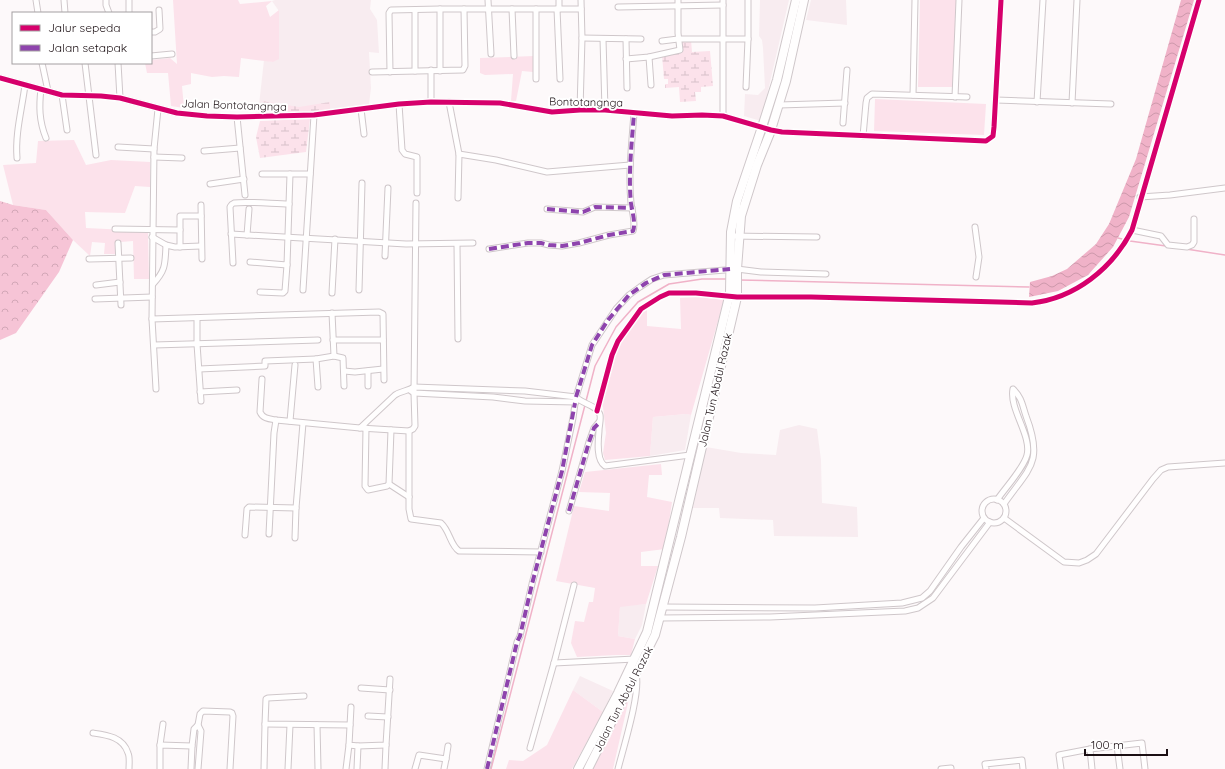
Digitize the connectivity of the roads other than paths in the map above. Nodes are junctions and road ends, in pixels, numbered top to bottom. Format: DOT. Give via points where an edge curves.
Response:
graph roads {
  1 [pos="36,0"];
  2 [pos="64,0"];
  3 [pos="106,0"];
  4 [pos="129,0"];
  5 [pos="488,0"];
  6 [pos="559,0"];
  7 [pos="581,0"];
  8 [pos="748,0"];
  9 [pos="796,0"];
  10 [pos="804,0"];
  11 [pos="915,0"];
  12 [pos="959,0"];
  13 [pos="1001,0"];
  14 [pos="1043,0"];
  15 [pos="1077,0"];
  16 [pos="1199,0"];
  17 [pos="723,2"];
  18 [pos="678,3"];
  19 [pos="618,7"];
  20 [pos="440,9"];
  21 [pos="464,9"];
  22 [pos="488,9"];
  23 [pos="512,9"];
  24 [pos="536,9"];
  25 [pos="558,9"];
  26 [pos="581,9"];
  27 [pos="159,10"];
  28 [pos="415,10"];
  29 [pos="38,12"];
  30 [pos="65,12"];
  31 [pos="109,12"];
  32 [pos="129,12"];
  33 [pos="152,32"];
  34 [pos="582,38"];
  35 [pos="723,38"];
  36 [pos="603,39"];
  37 [pos="626,39"];
  38 [pos="641,39"];
  39 [pos="678,39"];
  40 [pos="748,39"];
  41 [pos="662,41"];
  42 [pos="172,54"];
  43 [pos="491,54"];
  44 [pos="152,56"];
  45 [pos="514,56"];
  46 [pos="649,57"];
  47 [pos="626,59"];
  48 [pos="42,64"];
  49 [pos="85,64"];
  50 [pos="118,64"];
  51 [pos="431,70"];
  52 [pos="847,70"];
  53 [pos="415,71"];
  54 [pos="440,71"];
  55 [pos="372,72"];
  56 [pos="390,72"];
  57 [pos="0,78"];
  58 [pos="536,79"];
  59 [pos="560,79"];
  60 [pos="26,85"];
  61 [pos="651,85"];
  62 [pos="746,87"];
  63 [pos="627,88"];
  64 [pos="41,89"];
  65 [pos="48,91"];
  66 [pos="62,95"];
  67 [pos="88,95"];
  68 [pos="913,95"];
  69 [pos="955,97"];
  70 [pos="967,97"];
  71 [pos="120,98"];
  72 [pos="996,100"];
  73 [pos="431,102"];
  74 [pos="450,102"];
  75 [pos="1036,102"];
  76 [pos="1072,102"];
  77 [pos="845,103"];
  78 [pos="399,104"];
  79 [pos="1111,104"];
  80 [pos="779,105"];
  81 [pos="158,109"];
  82 [pos="361,109"];
  83 [pos="580,110"];
  84 [pos="606,110"];
  85 [pos="634,113"];
  86 [pos="314,115"];
  87 [pos="723,116"];
  88 [pos="237,117"];
  89 [pos="843,123"];
  90 [pos="762,127"];
  91 [pos="67,130"];
  92 [pos="771,130"];
  93 [pos="364,134"];
  94 [pos="863,136"];
  95 [pos="46,138"];
  96 [pos="118,147"];
  97 [pos="240,148"];
  98 [pos="154,149"];
  99 [pos="204,151"];
  100 [pos="459,154"];
  101 [pos="96,155"];
  102 [pos="154,157"];
  103 [pos="17,158"];
  104 [pos="182,158"];
  105 [pos="630,165"];
  106 [pos="262,174"];
  107 [pos="290,174"];
  108 [pos="310,174"];
  109 [pos="244,179"];
  110 [pos="362,183"];
  111 [pos="210,184"];
  112 [pos="388,188"];
  113 [pos="1225,188"];
  114 [pos="417,193"];
  115 [pos="246,195"];
  116 [pos="1140,196"];
  117 [pos="458,198"];
  118 [pos="416,203"];
  119 [pos="289,204"];
  120 [pos="201,205"];
  121 [pos="632,208"];
  122 [pos="249,209"];
  123 [pos="547,209"];
  124 [pos="201,216"];
  125 [pos="1194,219"];
  126 [pos="974,227"];
  127 [pos="115,229"];
  128 [pos="152,230"];
  129 [pos="180,230"];
  130 [pos="1132,230"];
  131 [pos="231,234"];
  132 [pos="247,235"];
  133 [pos="152,237"];
  134 [pos="287,237"];
  135 [pos="735,237"];
  136 [pos="817,237"];
  137 [pos="306,238"];
  138 [pos="335,239"];
  139 [pos="360,241"];
  140 [pos="386,242"];
  141 [pos="118,243"];
  142 [pos="473,243"];
  143 [pos="415,244"];
  144 [pos="457,244"];
  145 [pos="166,245"];
  146 [pos="201,246"];
  147 [pos="180,247"];
  148 [pos="489,249"];
  149 [pos="385,256"];
  150 [pos="131,258"];
  151 [pos="89,259"];
  152 [pos="119,259"];
  153 [pos="202,259"];
  154 [pos="250,262"];
  155 [pos="233,263"];
  156 [pos="287,265"];
  157 [pos="734,271"];
  158 [pos="826,274"];
  159 [pos="976,278"];
  160 [pos="120,282"];
  161 [pos="96,284"];
  162 [pos="153,284"];
  163 [pos="303,290"];
  164 [pos="359,290"];
  165 [pos="260,292"];
  166 [pos="332,293"];
  167 [pos="734,295"];
  168 [pos="152,297"];
  169 [pos="121,298"];
  170 [pos="95,299"];
  171 [pos="121,305"];
  172 [pos="332,314"];
  173 [pos="197,318"];
  174 [pos="152,319"];
  175 [pos="458,339"];
  176 [pos="318,340"];
  177 [pos="333,340"];
  178 [pos="383,340"];
  179 [pos="197,344"];
  180 [pos="154,345"];
  181 [pos="334,356"];
  182 [pos="316,359"];
  183 [pos="296,365"];
  184 [pos="199,369"];
  185 [pos="383,369"];
  186 [pos="344,371"];
  187 [pos="368,371"];
  188 [pos="262,379"];
  189 [pos="384,380"];
  190 [pos="318,386"];
  191 [pos="344,386"];
  192 [pos="368,386"];
  193 [pos="156,389"];
  194 [pos="237,390"];
  195 [pos="413,390"];
  196 [pos="525,391"];
  197 [pos="200,392"];
  198 [pos="200,401"];
  199 [pos="525,401"];
  200 [pos="578,401"];
  201 [pos="596,410"];
  202 [pos="276,420"];
  203 [pos="290,421"];
  204 [pos="600,422"];
  205 [pos="303,423"];
  206 [pos="363,428"];
  207 [pos="391,430"];
  208 [pos="410,431"];
  209 [pos="690,455"];
  210 [pos="1225,463"];
  211 [pos="389,484"];
  212 [pos="409,497"];
  213 [pos="997,500"];
  214 [pos="1004,504"];
  215 [pos="271,507"];
  216 [pos="296,508"];
  217 [pos="569,511"];
  218 [pos="984,518"];
  219 [pos="1004,518"];
  220 [pos="990,522"];
  221 [pos="269,534"];
  222 [pos="245,535"];
  223 [pos="295,538"];
  224 [pos="541,552"];
  225 [pos="574,585"];
  226 [pos="663,607"];
  227 [pos="660,618"];
  228 [pos="639,659"];
  229 [pos="554,663"];
  230 [pos="632,671"];
  231 [pos="390,679"];
  232 [pos="361,688"];
  233 [pos="390,690"];
  234 [pos="304,696"];
  235 [pos="351,707"];
  236 [pos="368,716"];
  237 [pos="388,716"];
  238 [pos="163,724"];
  239 [pos="265,724"];
  240 [pos="290,724"];
  241 [pos="198,725"];
  242 [pos="317,725"];
  243 [pos="350,726"];
  244 [pos="93,733"];
  245 [pos="160,745"];
  246 [pos="386,745"];
  247 [pos="192,746"];
  248 [pos="348,746"];
  249 [pos="358,746"];
  250 [pos="448,746"];
  251 [pos="1117,746"];
  252 [pos="530,748"];
  253 [pos="1090,749"];
  254 [pos="446,759"];
  255 [pos="129,769"];
  256 [pos="160,769"];
  257 [pos="191,769"];
  258 [pos="198,769"];
  259 [pos="230,769"];
  260 [pos="264,769"];
  261 [pos="288,769"];
  262 [pos="318,769"];
  263 [pos="346,769"];
  264 [pos="357,769"];
  265 [pos="386,769"];
  266 [pos="415,769"];
  267 [pos="444,769"];
  268 [pos="487,769"];
  269 [pos="578,769"];
  270 [pos="588,769"];
  271 [pos="618,769"];
  272 [pos="941,769"];
  273 [pos="952,769"];
  274 [pos="986,769"];
  275 [pos="1023,769"];
  276 [pos="1061,769"];
  277 [pos="1092,769"];
  278 [pos="1120,769"];
  279 [pos="1145,769"];
  1 -- 29 [label="street"];
  2 -- 30 [label="street"];
  3 -- 31 [label="street"];
  4 -- 32 [label="street"];
  5 -- 22 [label="street"];
  6 -- 25 [label="street"];
  7 -- 26 [label="street"];
  8 -- 40 [label="street"];
  9 -- 90 [label="main road" via="777,80"];
  10 -- 80 [label="main road"];
  11 -- 68 [label="street"];
  12 -- 69 [label="street"];
  13 -- 72 [label="street, Bontotangnga"];
  14 -- 75 [label="street"];
  15 -- 76 [label="street"];
  16 -- 116 [label="street"];
  17 -- 18 [label="street"];
  17 -- 35 [label="street"];
  18 -- 19 [label="street"];
  18 -- 39 [label="street"];
  20 -- 21 [label="street"];
  20 -- 28 [label="street"];
  20 -- 54 [label="street"];
  21 -- 22 [label="street"];
  21 -- 54 [label="street" via="465,68 459,71"];
  22 -- 23 [label="street"];
  22 -- 43 [label="street"];
  23 -- 24 [label="street"];
  23 -- 45 [label="street"];
  24 -- 25 [label="street"];
  24 -- 58 [label="street"];
  25 -- 26 [label="street"];
  25 -- 59 [label="street"];
  26 -- 34 [label="street"];
  27 -- 33 [label="street" via="160,28"];
  28 -- 53 [label="street"];
  28 -- 56 [label="street" via="389,12"];
  34 -- 36 [label="street"];
  34 -- 83 [label="street"];
  35 -- 39 [label="street"];
  35 -- 40 [label="street"];
  35 -- 87 [label="street"];
  36 -- 37 [label="street"];
  36 -- 84 [label="street"];
  37 -- 38 [label="street"];
  37 -- 47 [label="street"];
  39 -- 41 [label="street"];
  39 -- 46 [label="street" via="680,50"];
  40 -- 62 [label="street"];
  42 -- 44 [label="street"];
  46 -- 47 [label="street"];
  46 -- 61 [label="street"];
  47 -- 63 [label="street"];
  48 -- 65 [label="street"];
  49 -- 67 [label="street"];
  50 -- 71 [label="street"];
  51 -- 53 [label="street"];
  51 -- 54 [label="street"];
  51 -- 73 [label="street"];
  52 -- 77 [label="street"];
  53 -- 56 [label="street"];
  55 -- 56 [label="street"];
  57 -- 60 [label="street, Jalan Bontotangnga"];
  60 -- 64 [label="street, Jalan Bontotangnga"];
  60 -- 103 [label="street" via="17,128"];
  64 -- 65 [label="street, Jalan Bontotangnga"];
  64 -- 95 [label="street" via="39,113"];
  65 -- 66 [label="street, Jalan Bontotangnga"];
  66 -- 67 [label="street, Jalan Bontotangnga"];
  66 -- 91 [label="street"];
  67 -- 71 [label="street, Jalan Bontotangnga"];
  67 -- 101 [label="street"];
  68 -- 69 [label="street"];
  68 -- 94 [label="street" via="875,93 869,96"];
  69 -- 70 [label="street"];
  71 -- 81 [label="street, Jalan Bontotangnga"];
  72 -- 75 [label="street"];
  72 -- 94 [label="street, Bontotangnga" via="993,136 986,141"];
  73 -- 74 [label="street, Bontotangnga"];
  73 -- 78 [label="street, Bontotangnga"];
  74 -- 83 [label="street, Bontotangnga" via="500,103 552,112"];
  74 -- 100 [label="street"];
  75 -- 76 [label="street"];
  76 -- 79 [label="street"];
  77 -- 80 [label="street"];
  77 -- 89 [label="street"];
  78 -- 82 [label="street, Jalan Bontotangnga"];
  78 -- 114 [label="street" via="402,150 405,154 417,157"];
  80 -- 92 [label="main road"];
  81 -- 88 [label="street, Jalan Bontotangnga" via="176,113"];
  81 -- 98 [label="street"];
  82 -- 86 [label="street, Jalan Bontotangnga"];
  82 -- 93 [label="street"];
  83 -- 84 [label="street, Bontotangnga"];
  84 -- 85 [label="street, Bontotangnga"];
  85 -- 87 [label="street, Bontotangnga"];
  85 -- 105 [label="street"];
  86 -- 88 [label="street, Jalan Bontotangnga"];
  86 -- 108 [label="street"];
  87 -- 90 [label="street, Bontotangnga"];
  88 -- 97 [label="street"];
  90 -- 92 [label="street, Bontotangnga"];
  90 -- 135 [label="main road" via="737,201"];
  92 -- 94 [label="street, Bontotangnga"];
  92 -- 135 [label="main road" via="757,165"];
  96 -- 98 [label="street"];
  97 -- 99 [label="street"];
  97 -- 109 [label="street"];
  98 -- 102 [label="street"];
  100 -- 105 [label="street" via="547,172"];
  100 -- 117 [label="street"];
  102 -- 104 [label="street"];
  102 -- 128 [label="street"];
  105 -- 121 [label="street"];
  106 -- 107 [label="street"];
  107 -- 108 [label="street"];
  107 -- 119 [label="street"];
  108 -- 137 [label="street"];
  109 -- 111 [label="street"];
  109 -- 115 [label="street"];
  110 -- 139 [label="street"];
  112 -- 140 [label="street"];
  113 -- 116 [label="street"];
  116 -- 130 [label="street"];
  118 -- 143 [label="street"];
  119 -- 131 [label="street" via="234,203 230,207"];
  119 -- 134 [label="street"];
  120 -- 124 [label="street"];
  121 -- 123 [label="street" via="594,207 583,212"];
  121 -- 148 [label="street" via="632,231 562,246 528,243"];
  122 -- 132 [label="street"];
  124 -- 129 [label="street" via="180,216"];
  124 -- 146 [label="street"];
  125 -- 130 [label="street" via="1194,242 1187,247 1168,245 1161,236"];
  126 -- 159 [label="street" via="979,257"];
  127 -- 128 [label="street"];
  128 -- 129 [label="street"];
  128 -- 133 [label="street"];
  129 -- 147 [label="street"];
  130 -- 167 [label="street" via="1116,255 1090,280 1069,294 1040,302"];
  131 -- 132 [label="street"];
  131 -- 155 [label="street"];
  132 -- 134 [label="street"];
  133 -- 145 [label="street"];
  133 -- 162 [label="street"];
  134 -- 137 [label="street"];
  134 -- 156 [label="street"];
  135 -- 136 [label="street"];
  135 -- 157 [label="main road"];
  137 -- 138 [label="street"];
  137 -- 163 [label="street"];
  138 -- 139 [label="street"];
  138 -- 166 [label="street"];
  139 -- 140 [label="street"];
  139 -- 164 [label="street"];
  140 -- 143 [label="street"];
  140 -- 149 [label="street"];
  141 -- 152 [label="street"];
  142 -- 144 [label="street"];
  143 -- 144 [label="street"];
  143 -- 195 [label="street"];
  144 -- 175 [label="street"];
  145 -- 147 [label="street"];
  145 -- 162 [label="street" via="163,273"];
  146 -- 147 [label="street"];
  146 -- 153 [label="street"];
  150 -- 152 [label="street"];
  151 -- 152 [label="street"];
  152 -- 160 [label="street"];
  154 -- 156 [label="street"];
  156 -- 165 [label="street" via="285,292"];
  157 -- 158 [label="street"];
  157 -- 167 [label="main road"];
  157 -- 200 [label="street" via="664,275 629,295 608,320 592,345"];
  160 -- 161 [label="street"];
  160 -- 169 [label="street"];
  162 -- 168 [label="street"];
  167 -- 201 [label="street" via="696,292 669,294 641,309 618,341"];
  167 -- 209 [label="main road, Jalan Tun Abdul Razak"];
  167 -- 226 [label="main road, Jalan Tun Abdul Razak" via="681,537"];
  168 -- 169 [label="street"];
  168 -- 174 [label="street"];
  169 -- 170 [label="street"];
  169 -- 171 [label="street"];
  172 -- 173 [label="street"];
  172 -- 177 [label="street"];
  172 -- 178 [label="street" via="382,313"];
  173 -- 174 [label="street"];
  173 -- 179 [label="street"];
  174 -- 180 [label="street"];
  176 -- 179 [label="street"];
  177 -- 178 [label="street"];
  177 -- 181 [label="street"];
  178 -- 185 [label="street"];
  179 -- 180 [label="street"];
  179 -- 184 [label="street"];
  180 -- 193 [label="street"];
  181 -- 182 [label="street"];
  181 -- 186 [label="street" via="343,358"];
  182 -- 184 [label="street" via="265,362 265,366"];
  182 -- 190 [label="street"];
  183 -- 203 [label="street"];
  184 -- 197 [label="street"];
  185 -- 187 [label="street"];
  185 -- 189 [label="street"];
  186 -- 187 [label="street"];
  186 -- 191 [label="street"];
  187 -- 192 [label="street"];
  188 -- 202 [label="street" via="261,415"];
  194 -- 197 [label="street"];
  195 -- 196 [label="street"];
  195 -- 199 [label="street"];
  195 -- 206 [label="street" via="395,395"];
  195 -- 208 [label="street" via="415,426"];
  196 -- 199 [label="street"];
  196 -- 200 [label="street"];
  197 -- 198 [label="street"];
  199 -- 200 [label="street"];
  200 -- 201 [label="street"];
  200 -- 224 [label="street"];
  201 -- 204 [label="street"];
  202 -- 203 [label="street"];
  202 -- 215 [label="street"];
  203 -- 205 [label="street"];
  204 -- 209 [label="street" via="600,459 605,466"];
  204 -- 217 [label="street" via="594,428 589,442"];
  205 -- 206 [label="street"];
  205 -- 216 [label="street"];
  206 -- 207 [label="street"];
  206 -- 211 [label="street" via="365,486 368,490"];
  207 -- 208 [label="street"];
  207 -- 211 [label="street"];
  208 -- 212 [label="street"];
  209 -- 228 [label="main road, Jalan Tun Abdul Razak"];
  210 -- 219 [label="street" via="1168,467 1161,470 1096,554 1078,563 1064,562"];
  211 -- 212 [label="street"];
  212 -- 224 [label="street" via="411,519 441,523 459,551"];
  213 -- 214 [label="street"];
  213 -- 214 [label="street" via="1028,454 1022,426 1011,396 1013,389 1020,396 1033,436 1034,458 1028,471"];
  213 -- 218 [label="street" via="990,500 984,504"];
  214 -- 219 [label="street"];
  215 -- 216 [label="street"];
  215 -- 221 [label="street"];
  215 -- 222 [label="street" via="248,508"];
  216 -- 223 [label="street"];
  218 -- 220 [label="street"];
  218 -- 226 [label="street" via="930,591 922,598 902,603 816,608"];
  219 -- 220 [label="street" via="999,522"];
  220 -- 227 [label="street" via="933,598 918,608 905,611 770,617"];
  224 -- 268 [label="street"];
  225 -- 229 [label="street"];
  226 -- 227 [label="main road, Jalan Tun Abdul Razak"];
  227 -- 228 [label="main road, Jalan Tun Abdul Razak" via="655,636"];
  228 -- 229 [label="street"];
  228 -- 230 [label="main road, Jalan Tun Abdul Razak"];
  229 -- 252 [label="street"];
  230 -- 269 [label="main road, Jalan Tun Abdul Razak"];
  230 -- 270 [label="main road, Jalan Tun Abdul Razak"];
  230 -- 271 [label="street" via="638,680"];
  231 -- 233 [label="street"];
  232 -- 233 [label="street"];
  233 -- 237 [label="street"];
  234 -- 239 [label="street" via="266,699"];
  235 -- 243 [label="street"];
  236 -- 237 [label="street"];
  237 -- 246 [label="street"];
  238 -- 245 [label="street"];
  239 -- 240 [label="street"];
  239 -- 260 [label="street"];
  240 -- 242 [label="street"];
  240 -- 261 [label="street"];
  241 -- 247 [label="street" via="194,729"];
  241 -- 258 [label="street" via="201,731"];
  241 -- 259 [label="street" via="200,714 204,711 232,713"];
  242 -- 243 [label="street"];
  242 -- 262 [label="street"];
  243 -- 248 [label="street"];
  244 -- 255 [label="street" via="119,740 128,754"];
  245 -- 247 [label="street"];
  245 -- 256 [label="street"];
  246 -- 249 [label="street"];
  246 -- 265 [label="street"];
  247 -- 257 [label="street"];
  248 -- 249 [label="street"];
  248 -- 263 [label="street"];
  249 -- 264 [label="street"];
  250 -- 254 [label="street"];
  251 -- 253 [label="street"];
  251 -- 278 [label="street"];
  251 -- 279 [label="street" via="1142,743"];
  253 -- 276 [label="street" via="1059,755"];
  253 -- 277 [label="street"];
  254 -- 266 [label="street" via="419,755"];
  254 -- 267 [label="street"];
  272 -- 273 [label="street"];
  274 -- 275 [label="street" via="985,764 1022,760"];
}
